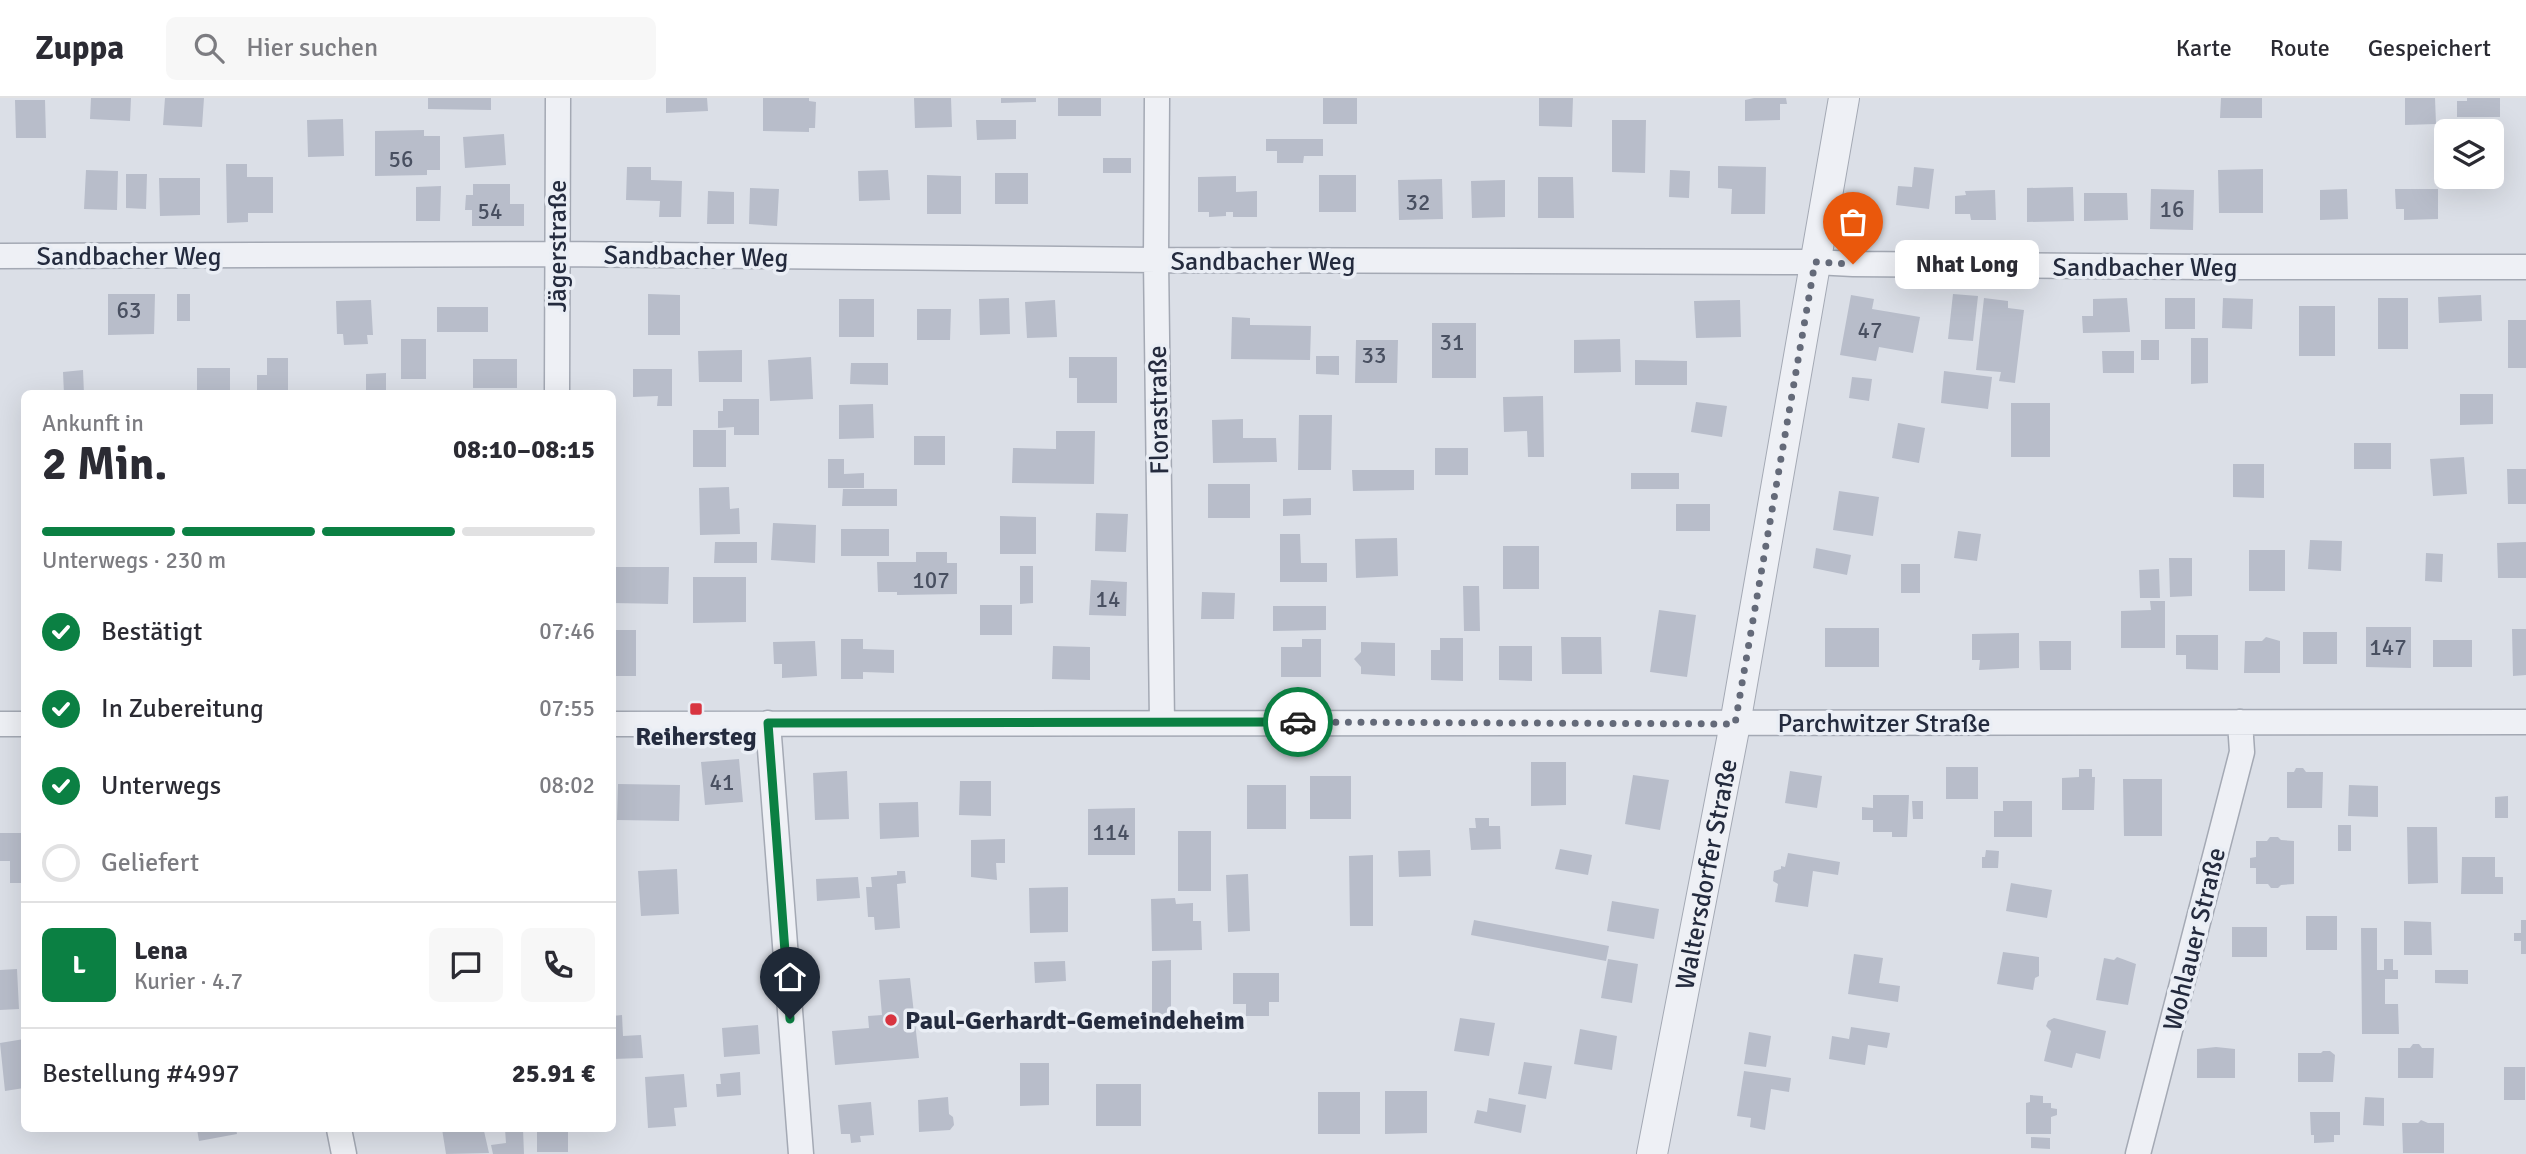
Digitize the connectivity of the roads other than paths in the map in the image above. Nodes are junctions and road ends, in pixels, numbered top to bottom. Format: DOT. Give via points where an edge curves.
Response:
graph roads {
  1 [pos="558,98"];
  2 [pos="1157,98"];
  3 [pos="1844,98"];
  4 [pos="556,254"];
  5 [pos="0,256"];
  6 [pos="1156,260"];
  7 [pos="1815,262"];
  8 [pos="2526,267"];
  9 [pos="557,390"];
  10 [pos="1162,722"];
  11 [pos="2240,722"];
  12 [pos="2526,722"];
  13 [pos="768,723"];
  14 [pos="0,724"];
  15 [pos="21,724"];
  16 [pos="616,724"];
  17 [pos="1735,724"];
  18 [pos="340,1132"];
  19 [pos="344,1154"];
  20 [pos="801,1154"];
  21 [pos="1652,1154"];
  22 [pos="2138,1154"];
  1 -- 4 [label="street, Jägerstraße"];
  2 -- 6 [label="street, Florastraße"];
  3 -- 7 [label="street, Waltersdorfer Straße"];
  4 -- 5 [label="street, Sandbacher Weg"];
  4 -- 6 [label="street, Sandbacher Weg"];
  4 -- 9 [label="street, Jägerstraße"];
  6 -- 7 [label="street, Sandbacher Weg"];
  6 -- 10 [label="street, Florastraße"];
  7 -- 8 [label="street, Sandbacher Weg"];
  7 -- 17 [label="street, Waltersdorfer Straße"];
  10 -- 13 [label="street, Parchwitzer Straße"];
  10 -- 17 [label="street, Parchwitzer Straße"];
  11 -- 12 [label="street, Parchwitzer Straße"];
  11 -- 17 [label="street, Parchwitzer Straße"];
  11 -- 22 [label="street, Wohlauer Straße" via="2242,752"];
  13 -- 16 [label="street, Parchwitzer Straße"];
  13 -- 20 [label="street"];
  14 -- 15 [label="street"];
  17 -- 21 [label="street, Waltersdorfer Straße"];
  18 -- 19 [label="street"];
}
